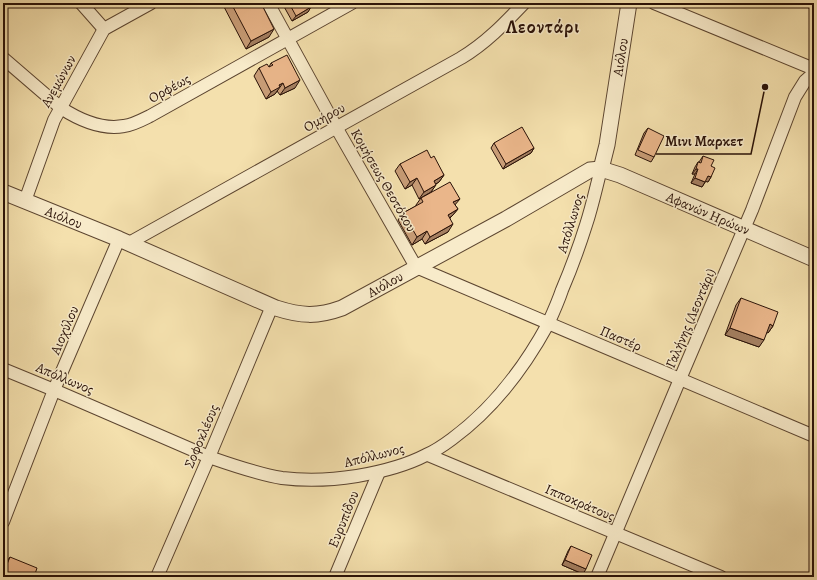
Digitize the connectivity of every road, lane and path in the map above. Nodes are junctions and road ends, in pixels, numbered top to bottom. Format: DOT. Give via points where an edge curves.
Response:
graph roads {
  1 [pos="81,3"];
  2 [pos="151,3"];
  3 [pos="268,3"];
  4 [pos="352,3"];
  5 [pos="524,3"];
  6 [pos="628,3"];
  7 [pos="654,3"];
  8 [pos="104,29"];
  9 [pos="288,39"];
  10 [pos="3,58"];
  11 [pos="814,69"];
  12 [pos="814,73"];
  13 [pos="61,108"];
  14 [pos="336,127"];
  15 [pos="601,169"];
  16 [pos="3,192"];
  17 [pos="25,201"];
  18 [pos="744,228"];
  19 [pos="124,241"];
  20 [pos="814,259"];
  21 [pos="416,267"];
  22 [pos="272,306"];
  23 [pos="548,323"];
  24 [pos="3,369"];
  25 [pos="680,379"];
  26 [pos="54,390"];
  27 [pos="814,436"];
  28 [pos="428,455"];
  29 [pos="209,457"];
  30 [pos="378,472"];
  31 [pos="3,522"];
  32 [pos="616,533"];
  33 [pos="157,577"];
  34 [pos="335,577"];
  35 [pos="597,577"];
  36 [pos="721,577"];
  1 -- 8 [label="street"];
  2 -- 8 [label="street"];
  3 -- 9 [label="street, Κομήσεως Θεοτόκου"];
  4 -- 9 [label="street, Ορφέως"];
  5 -- 14 [label="street, Ομήρου" via="469,53"];
  6 -- 15 [label="street, Αιόλου" via="607,145"];
  7 -- 11 [label="street"];
  8 -- 13 [label="street, Ανεμώνων"];
  9 -- 13 [label="street, Ορφέως" via="136,123 104,126"];
  9 -- 14 [label="street, Κομήσεως Θεοτόκου"];
  10 -- 13 [label="street, Ορφέως"];
  12 -- 18 [label="street, Γαλήνης (Λεοντάρι)" via="805,81 795,97"];
  13 -- 17 [label="street, Ανεμώνων" via="54,120"];
  14 -- 19 [label="street, Ομήρου"];
  14 -- 21 [label="street, Κομήσεως Θεοτόκου"];
  15 -- 18 [label="street, Αφανών Ηρώων"];
  15 -- 21 [label="street, Αιόλου" via="590,170"];
  15 -- 23 [label="street, Απόλλωνος" via="578,251"];
  16 -- 17 [label="street, Αιόλου"];
  17 -- 19 [label="street, Αιόλου"];
  18 -- 20 [label="street, Αφανών Ηρώων"];
  18 -- 25 [label="street, Γαλήνης (Λεοντάρι)"];
  19 -- 22 [label="street, Αιόλου"];
  19 -- 26 [label="street, Αιοχύλου"];
  21 -- 22 [label="street, Αιόλου" via="332,312 300,314"];
  21 -- 23 [label="street, Παστέρ"];
  22 -- 29 [label="street, Σοφοκλέους"];
  23 -- 25 [label="street, Παστέρ"];
  23 -- 28 [label="street, Απόλλωνος" via="521,369 505,389 463,431"];
  24 -- 26 [label="street, Απόλλωνος"];
  25 -- 27 [label="street, Παστέρ"];
  25 -- 32 [label="street, Γαλήνης (Λεοντάρι)"];
  26 -- 29 [label="street, Απόλλωνος"];
  26 -- 31 [label="street, Αιοχύλου"];
  28 -- 30 [label="street, Απόλλωνος"];
  28 -- 32 [label="street, Ιπποκράτους"];
  29 -- 30 [label="street, Απόλλωνος" via="260,473 299,480 345,478"];
  29 -- 33 [label="street, Σοφοκλέους"];
  30 -- 34 [label="street, Ευρυπίδου"];
  32 -- 35 [label="street, Γαλήνης (Λεοντάρι)"];
  32 -- 36 [label="street, Ιπποκράτους"];
}
